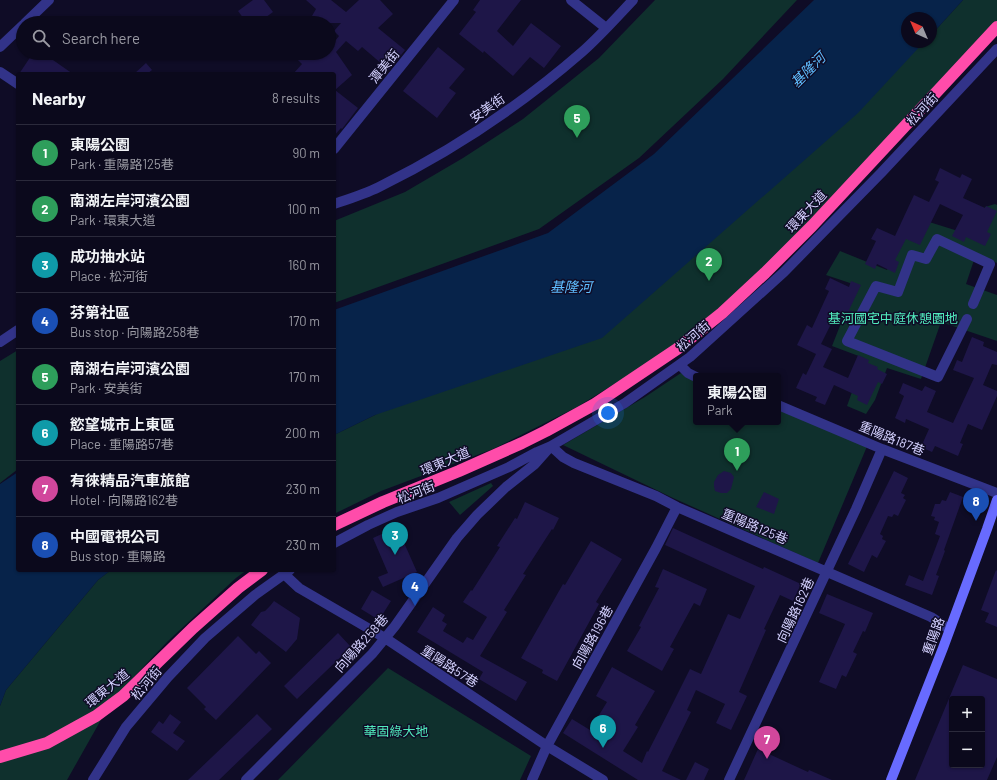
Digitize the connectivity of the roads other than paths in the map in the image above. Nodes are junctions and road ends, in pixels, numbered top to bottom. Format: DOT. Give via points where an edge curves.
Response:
graph roads {
  1 [pos="48,0"];
  2 [pos="454,0"];
  3 [pos="571,0"];
  4 [pos="633,0"];
  5 [pos="32,16"];
  6 [pos="997,27"];
  7 [pos="606,28"];
  8 [pos="16,32"];
  9 [pos="0,47"];
  10 [pos="997,49"];
  11 [pos="0,72"];
  12 [pos="16,83"];
  13 [pos="336,147"];
  14 [pos="336,203"];
  15 [pos="972,304"];
  16 [pos="967,319"];
  17 [pos="16,331"];
  18 [pos="0,342"];
  19 [pos="680,365"];
  20 [pos="693,376"];
  21 [pos="781,406"];
  22 [pos="551,446"];
  23 [pos="882,450"];
  24 [pos="997,493"];
  25 [pos="997,500"];
  26 [pos="677,507"];
  27 [pos="336,524"];
  28 [pos="336,542"];
  29 [pos="827,571"];
  30 [pos="259,572"];
  31 [pos="287,572"];
  32 [pos="949,629"];
  33 [pos="385,638"];
  34 [pos="548,746"];
  35 [pos="0,757"];
  36 [pos="93,780"];
  37 [pos="246,780"];
  38 [pos="532,780"];
  39 [pos="603,780"];
  40 [pos="729,780"];
  41 [pos="891,780"];
  1 -- 5 [label="street"];
  2 -- 13 [label="street, 潭美街"];
  3 -- 7 [label="street"];
  4 -- 7 [label="street, 安美街"];
  6 -- 27 [label="highway, 環東大道" via="812,226 722,313 677,349 595,404 546,431"];
  7 -- 14 [label="street, 安美街" via="537,89 473,134 378,188"];
  8 -- 9 [label="street"];
  10 -- 19 [label="street, 松河街" via="784,272"];
  11 -- 12 [label="street"];
  15 -- 16 [label="street" via="990,264 937,239 926,259 912,255 898,292 876,286 847,341 938,377"];
  17 -- 18 [label="street"];
  19 -- 20 [label="street"];
  19 -- 22 [label="street, 松河街" via="625,403"];
  21 -- 23 [label="street, 重陽路187巷"];
  22 -- 26 [label="street, 重陽路125巷" via="563,458"];
  22 -- 28 [label="street, 松河街" via="438,498 397,512"];
  22 -- 33 [label="street, 向陽路258巷" via="456,538"];
  23 -- 24 [label="street, 重陽路187巷"];
  23 -- 29 [label="street, 向陽路162巷"];
  25 -- 32 [label="street, 重陽路"];
  26 -- 29 [label="street, 重陽路125巷"];
  26 -- 34 [label="street, 向陽路196巷"];
  29 -- 32 [label="street, 重陽路125巷" via="931,617"];
  29 -- 40 [label="street, 向陽路162巷"];
  30 -- 35 [label="highway, 環東大道" via="193,628 124,696 96,716 47,742"];
  31 -- 33 [label="street, 重陽路57巷" via="299,588"];
  31 -- 36 [label="street, 松河街" via="254,595 205,638 168,677 126,727"];
  32 -- 41 [label="street, 重陽路"];
  33 -- 34 [label="street, 重陽路57巷"];
  33 -- 37 [label="street, 向陽路258巷"];
  34 -- 38 [label="street, 向陽路196巷"];
  34 -- 39 [label="street, 重陽路57巷"];
}
